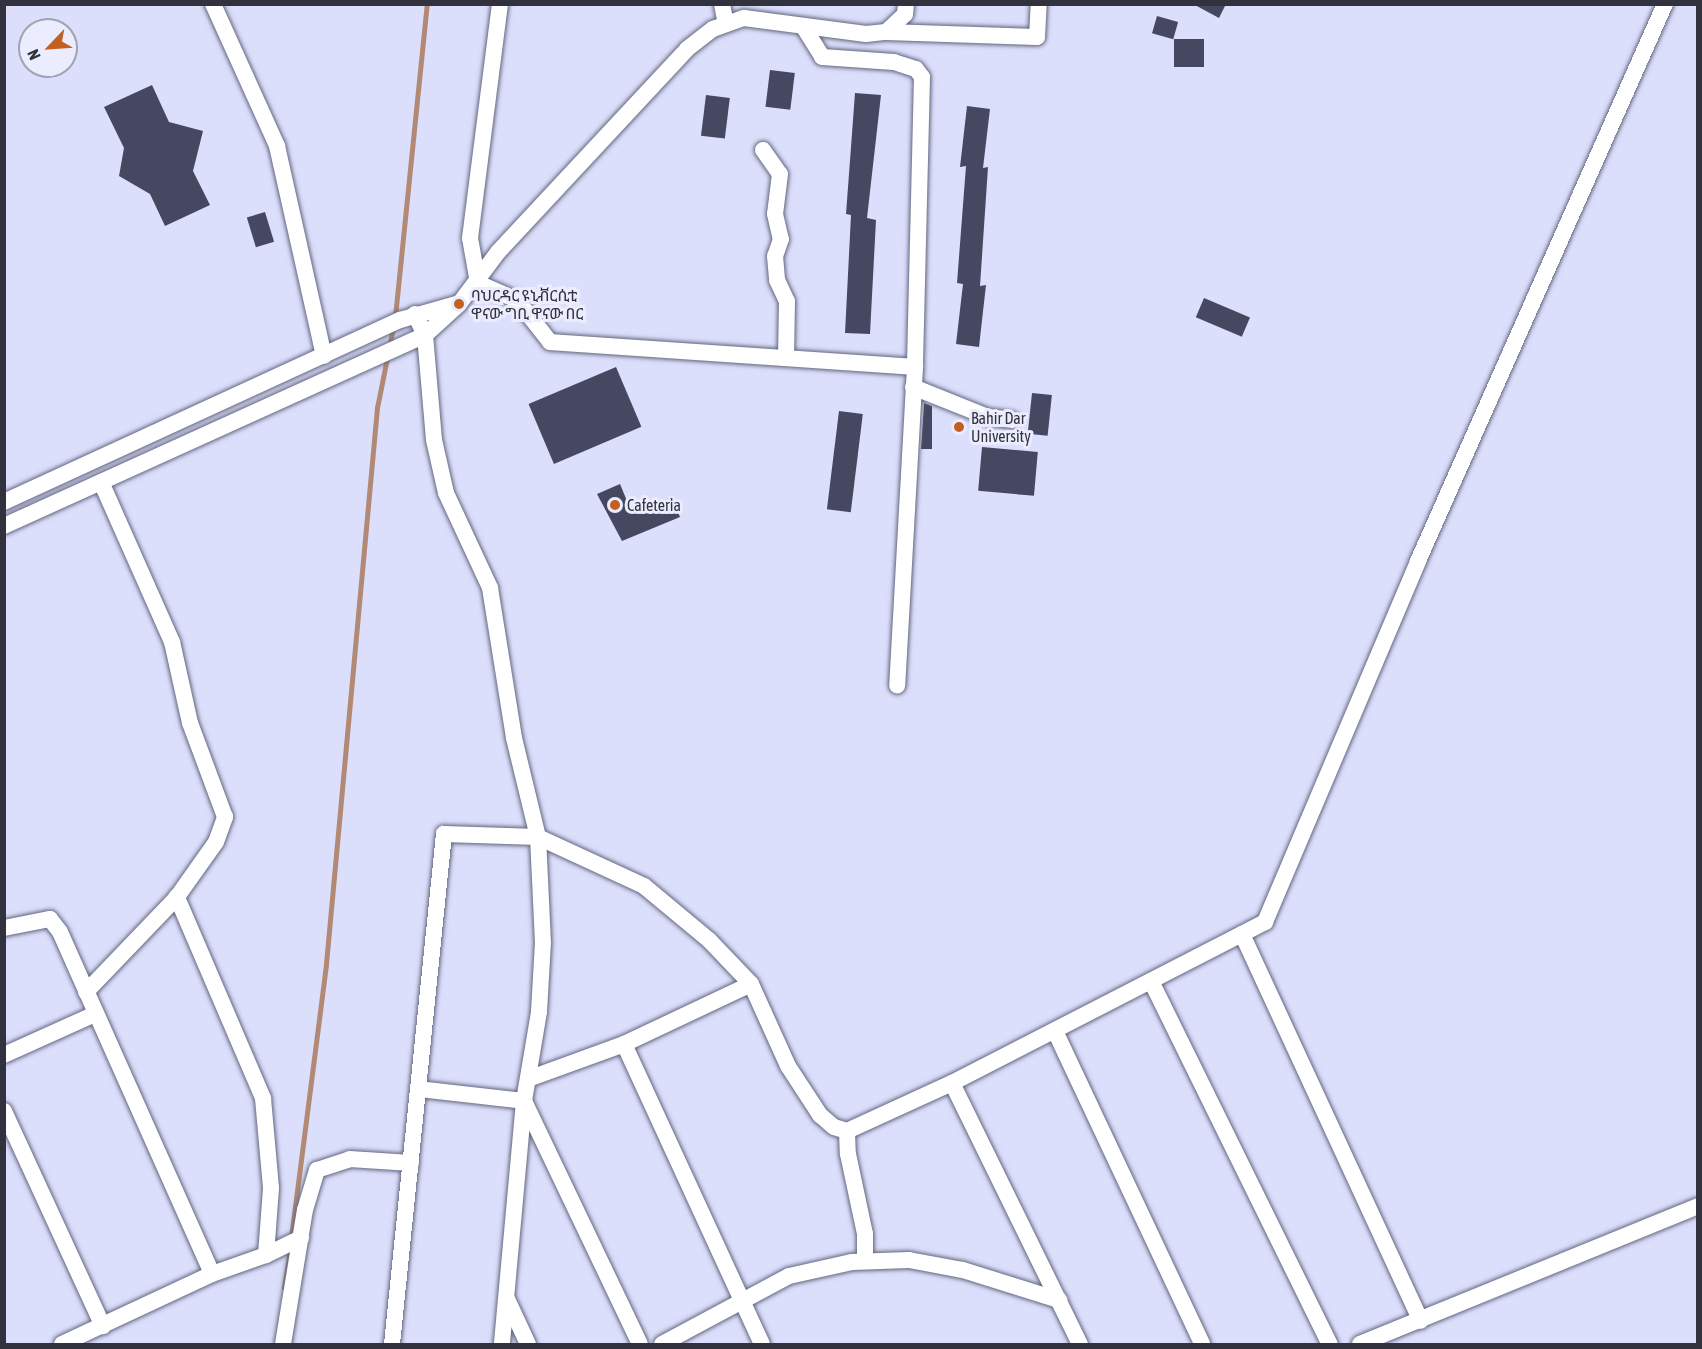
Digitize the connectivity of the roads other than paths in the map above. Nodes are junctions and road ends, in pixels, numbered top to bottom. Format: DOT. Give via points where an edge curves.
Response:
graph roads {
  1 [pos="213,4"];
  2 [pos="500,4"];
  3 [pos="722,4"];
  4 [pos="906,4"];
  5 [pos="1039,4"];
  6 [pos="1665,4"];
  7 [pos="726,24"];
  8 [pos="803,26"];
  9 [pos="886,32"];
  10 [pos="763,150"];
  11 [pos="478,283"];
  12 [pos="459,304"];
  13 [pos="407,317"];
  14 [pos="425,335"];
  15 [pos="324,356"];
  16 [pos="786,357"];
  17 [pos="915,367"];
  18 [pos="914,387"];
  19 [pos="1012,420"];
  20 [pos="101,482"];
  21 [pos="4,502"];
  22 [pos="4,526"];
  23 [pos="897,685"];
  24 [pos="538,837"];
  25 [pos="177,897"];
  26 [pos="4,928"];
  27 [pos="1242,934"];
  28 [pos="1151,981"];
  29 [pos="751,984"];
  30 [pos="86,992"];
  31 [pos="93,1015"];
  32 [pos="1055,1031"];
  33 [pos="624,1044"];
  34 [pos="4,1055"];
  35 [pos="528,1079"];
  36 [pos="952,1083"];
  37 [pos="419,1089"];
  38 [pos="524,1101"];
  39 [pos="4,1111"];
  40 [pos="847,1131"];
  41 [pos="411,1163"];
  42 [pos="1698,1206"];
  43 [pos="299,1239"];
  44 [pos="266,1255"];
  45 [pos="865,1261"];
  46 [pos="212,1274"];
  47 [pos="507,1299"];
  48 [pos="1059,1300"];
  49 [pos="744,1301"];
  50 [pos="1421,1321"];
  51 [pos="102,1326"];
  52 [pos="62,1344"];
  53 [pos="283,1344"];
  54 [pos="392,1344"];
  55 [pos="502,1344"];
  56 [pos="528,1344"];
  57 [pos="640,1344"];
  58 [pos="662,1344"];
  59 [pos="762,1344"];
  60 [pos="1080,1344"];
  61 [pos="1202,1344"];
  62 [pos="1330,1344"];
  63 [pos="1360,1344"];
  1 -- 15 [label="street" via="277,146"];
  2 -- 11 [label="street" via="470,237"];
  3 -- 7 [label="street"];
  4 -- 9 [label="street" via="905,14"];
  5 -- 9 [label="street" via="1037,37"];
  6 -- 27 [label="street" via="1418,561 1265,922"];
  7 -- 8 [label="street" via="744,18"];
  7 -- 11 [label="street" via="687,48 498,252"];
  8 -- 9 [label="street" via="866,34"];
  8 -- 17 [label="street" via="822,57 894,62 916,69 922,77"];
  10 -- 16 [label="street" via="780,174 775,214 781,239 775,256 777,280 787,302"];
  11 -- 12 [label="street"];
  11 -- 16 [label="street" via="517,300 550,342"];
  12 -- 13 [label="street"];
  12 -- 14 [label="street"];
  13 -- 14 [label="street"];
  13 -- 15 [label="street"];
  14 -- 20 [label="street"];
  14 -- 24 [label="street" via="434,440 443,482 490,588 514,738"];
  15 -- 21 [label="street"];
  16 -- 17 [label="street"];
  17 -- 18 [label="street"];
  18 -- 19 [label="street" via="988,417"];
  18 -- 23 [label="street"];
  20 -- 22 [label="street"];
  20 -- 25 [label="street" via="172,642 190,723 225,817 216,842"];
  24 -- 29 [label="street" via="644,886 709,940"];
  24 -- 35 [label="street" via="543,942 539,1012"];
  24 -- 37 [label="street" via="444,834"];
  25 -- 30 [label="street"];
  25 -- 44 [label="street" via="263,1098 271,1188"];
  26 -- 30 [label="street" via="50,919 60,932"];
  27 -- 28 [label="street"];
  27 -- 50 [label="street"];
  28 -- 32 [label="street"];
  28 -- 62 [label="street"];
  29 -- 33 [label="street"];
  29 -- 40 [label="street" via="788,1066 820,1115 834,1127"];
  30 -- 31 [label="street"];
  31 -- 34 [label="street"];
  31 -- 46 [label="street"];
  32 -- 36 [label="street"];
  32 -- 61 [label="street"];
  33 -- 35 [label="street"];
  33 -- 49 [label="street"];
  35 -- 38 [label="street"];
  36 -- 40 [label="street"];
  36 -- 48 [label="street"];
  37 -- 38 [label="street"];
  37 -- 41 [label="street"];
  38 -- 47 [label="street"];
  38 -- 57 [label="street"];
  39 -- 51 [label="street"];
  40 -- 45 [label="street" via="865,1234"];
  41 -- 43 [label="street" via="350,1159 317,1170"];
  41 -- 54 [label="street"];
  42 -- 50 [label="street"];
  43 -- 44 [label="street"];
  43 -- 53 [label="street"];
  44 -- 46 [label="street"];
  45 -- 48 [label="street" via="909,1260 963,1270"];
  45 -- 49 [label="street" via="789,1276"];
  46 -- 51 [label="street"];
  47 -- 55 [label="street"];
  47 -- 56 [label="street"];
  48 -- 60 [label="street"];
  49 -- 58 [label="street"];
  49 -- 59 [label="street"];
  50 -- 63 [label="street"];
  51 -- 52 [label="street"];
}
